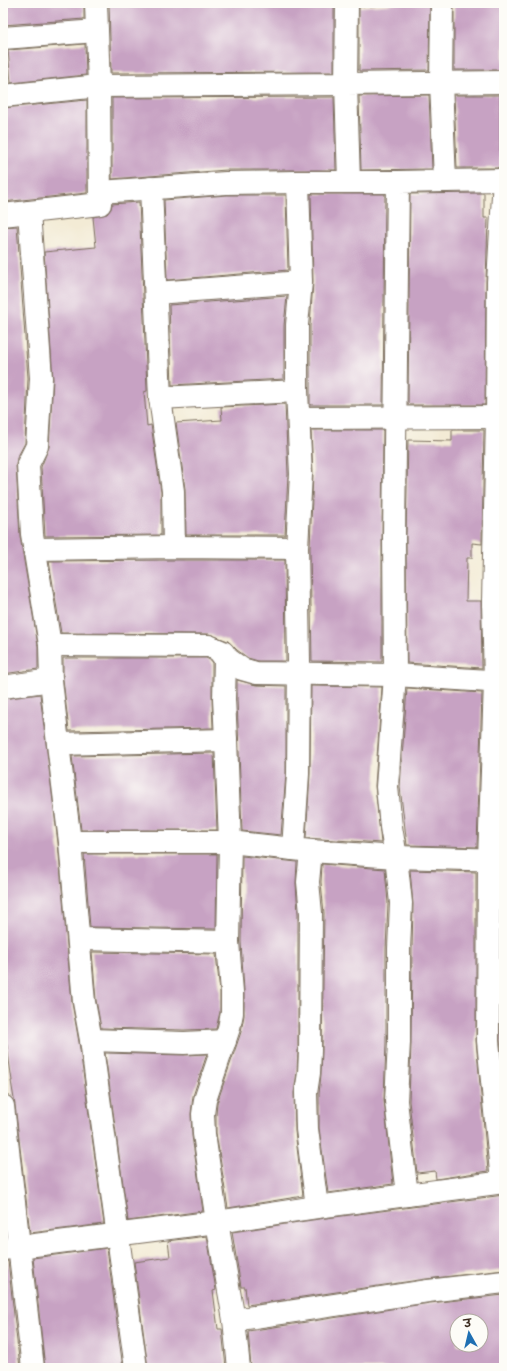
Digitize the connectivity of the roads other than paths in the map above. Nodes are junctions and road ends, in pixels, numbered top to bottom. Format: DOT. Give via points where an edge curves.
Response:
graph roads {
  1 [pos="96,3"];
  2 [pos="347,3"];
  3 [pos="442,3"];
  4 [pos="97,30"];
  5 [pos="3,38"];
  6 [pos="441,82"];
  7 [pos="504,82"];
  8 [pos="346,84"];
  9 [pos="99,86"];
  10 [pos="3,96"];
  11 [pos="504,179"];
  12 [pos="445,181"];
  13 [pos="298,182"];
  14 [pos="349,182"];
  15 [pos="398,182"];
  16 [pos="151,188"];
  17 [pos="100,192"];
  18 [pos="29,212"];
  19 [pos="3,215"];
  20 [pos="301,282"];
  21 [pos="156,293"];
  22 [pos="297,391"];
  23 [pos="160,398"];
  24 [pos="395,417"];
  25 [pos="501,417"];
  26 [pos="299,418"];
  27 [pos="174,547"];
  28 [pos="297,548"];
  29 [pos="35,549"];
  30 [pos="50,645"];
  31 [pos="219,651"];
  32 [pos="298,673"];
  33 [pos="395,675"];
  34 [pos="51,680"];
  35 [pos="499,682"];
  36 [pos="3,687"];
  37 [pos="226,740"];
  38 [pos="58,744"];
  39 [pos="70,842"];
  40 [pos="230,842"];
  41 [pos="302,850"];
  42 [pos="396,857"];
  43 [pos="496,860"];
  44 [pos="79,939"];
  45 [pos="228,942"];
  46 [pos="91,1040"];
  47 [pos="225,1041"];
  48 [pos="3,1106"];
  49 [pos="503,1182"];
  50 [pos="407,1195"];
  51 [pos="318,1207"];
  52 [pos="217,1222"];
  53 [pos="116,1235"];
  54 [pos="12,1248"];
  55 [pos="504,1282"];
  56 [pos="234,1320"];
  57 [pos="34,1368"];
  58 [pos="136,1368"];
  59 [pos="239,1368"];
  1 -- 4 [label="street"];
  2 -- 8 [label="street"];
  3 -- 6 [label="street"];
  4 -- 5 [label="street"];
  4 -- 9 [label="street"];
  6 -- 7 [label="street"];
  6 -- 8 [label="street"];
  6 -- 12 [label="street"];
  8 -- 9 [label="street"];
  8 -- 14 [label="street"];
  9 -- 10 [label="street"];
  9 -- 17 [label="street"];
  11 -- 12 [label="street"];
  11 -- 25 [label="street" via="498,282"];
  12 -- 15 [label="street"];
  13 -- 14 [label="street"];
  13 -- 16 [label="street"];
  13 -- 20 [label="street"];
  14 -- 15 [label="street"];
  15 -- 24 [label="street"];
  16 -- 17 [label="street"];
  16 -- 21 [label="street"];
  17 -- 18 [label="street" via="100,204"];
  18 -- 19 [label="street"];
  18 -- 29 [label="street" via="40,378 37,446 28,464"];
  20 -- 21 [label="street"];
  20 -- 22 [label="street" via="296,325"];
  21 -- 23 [label="street"];
  22 -- 23 [label="street"];
  22 -- 26 [label="street"];
  23 -- 27 [label="street" via="173,490"];
  24 -- 25 [label="street"];
  24 -- 26 [label="street"];
  24 -- 33 [label="street"];
  25 -- 35 [label="street" via="493,602"];
  26 -- 28 [label="street" via="301,474"];
  27 -- 28 [label="street"];
  27 -- 29 [label="street"];
  28 -- 32 [label="street"];
  29 -- 30 [label="street"];
  30 -- 31 [label="street" via="209,646"];
  30 -- 34 [label="street"];
  31 -- 32 [label="street" via="242,669 256,673"];
  31 -- 37 [label="street" via="225,660"];
  32 -- 33 [label="street"];
  32 -- 41 [label="street" via="298,774"];
  33 -- 35 [label="street"];
  33 -- 42 [label="street" via="387,787"];
  34 -- 36 [label="street"];
  34 -- 38 [label="street"];
  35 -- 43 [label="street"];
  37 -- 38 [label="street"];
  37 -- 40 [label="street"];
  38 -- 39 [label="street"];
  39 -- 40 [label="street"];
  39 -- 44 [label="street"];
  40 -- 41 [label="street"];
  40 -- 45 [label="street"];
  41 -- 42 [label="street"];
  41 -- 51 [label="street" via="310,912 307,1129"];
  42 -- 43 [label="street"];
  42 -- 50 [label="street" via="401,903 396,1101"];
  43 -- 49 [label="street" via="488,1041"];
  44 -- 45 [label="street"];
  44 -- 46 [label="street" via="84,1002"];
  45 -- 47 [label="street" via="232,1013"];
  46 -- 47 [label="street" via="184,1043"];
  46 -- 53 [label="street"];
  47 -- 52 [label="street" via="205,1100 203,1114"];
  48 -- 54 [label="street"];
  49 -- 50 [label="street"];
  50 -- 51 [label="street"];
  51 -- 52 [label="street"];
  52 -- 53 [label="street"];
  52 -- 56 [label="street"];
  53 -- 54 [label="street"];
  53 -- 58 [label="street"];
  54 -- 57 [label="street"];
  55 -- 56 [label="street"];
  56 -- 59 [label="street"];
}
